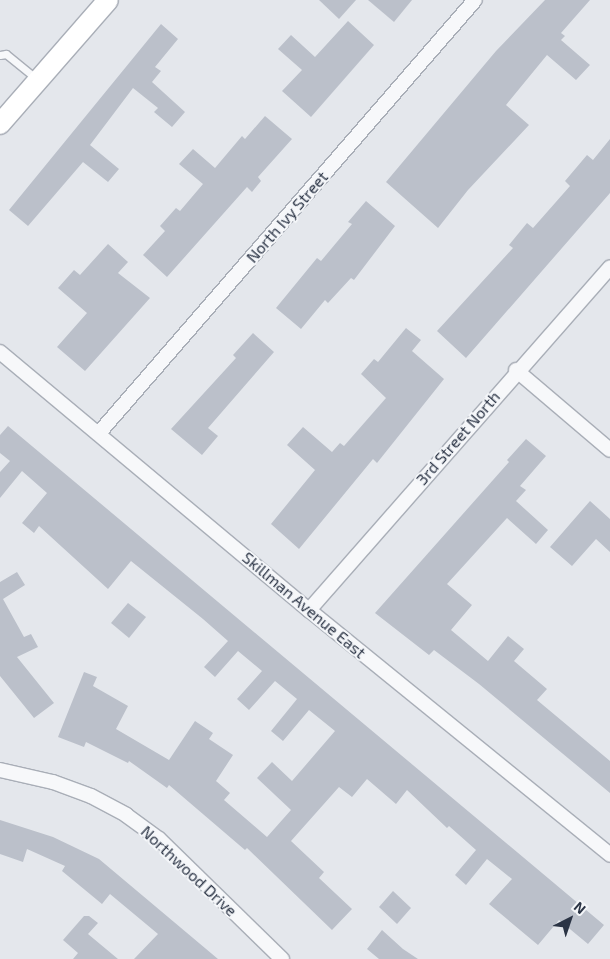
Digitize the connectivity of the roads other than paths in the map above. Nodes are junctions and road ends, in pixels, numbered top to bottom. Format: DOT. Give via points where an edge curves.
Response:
graph roads {
  1 [pos="108,0"];
  2 [pos="475,0"];
  3 [pos="0,55"];
  4 [pos="38,80"];
  5 [pos="0,123"];
  6 [pos="610,267"];
  7 [pos="0,352"];
  8 [pos="516,370"];
  9 [pos="98,434"];
  10 [pos="610,450"];
  11 [pos="309,610"];
  12 [pos="0,770"];
  13 [pos="610,855"];
  14 [pos="282,959"];
  1 -- 4 [label="street"];
  2 -- 9 [label="street, North Ivy Street"];
  3 -- 4 [label="lane" via="6,54"];
  4 -- 5 [label="street"];
  6 -- 8 [label="street, 3rd Street North"];
  7 -- 9 [label="street, Skillman Avenue East"];
  8 -- 10 [label="street"];
  8 -- 11 [label="street, 3rd Street North"];
  9 -- 11 [label="street, Skillman Avenue East"];
  11 -- 13 [label="street, Skillman Avenue East"];
  12 -- 14 [label="street, Northwood Drive" via="53,782 91,796 126,815 159,839"];
}
